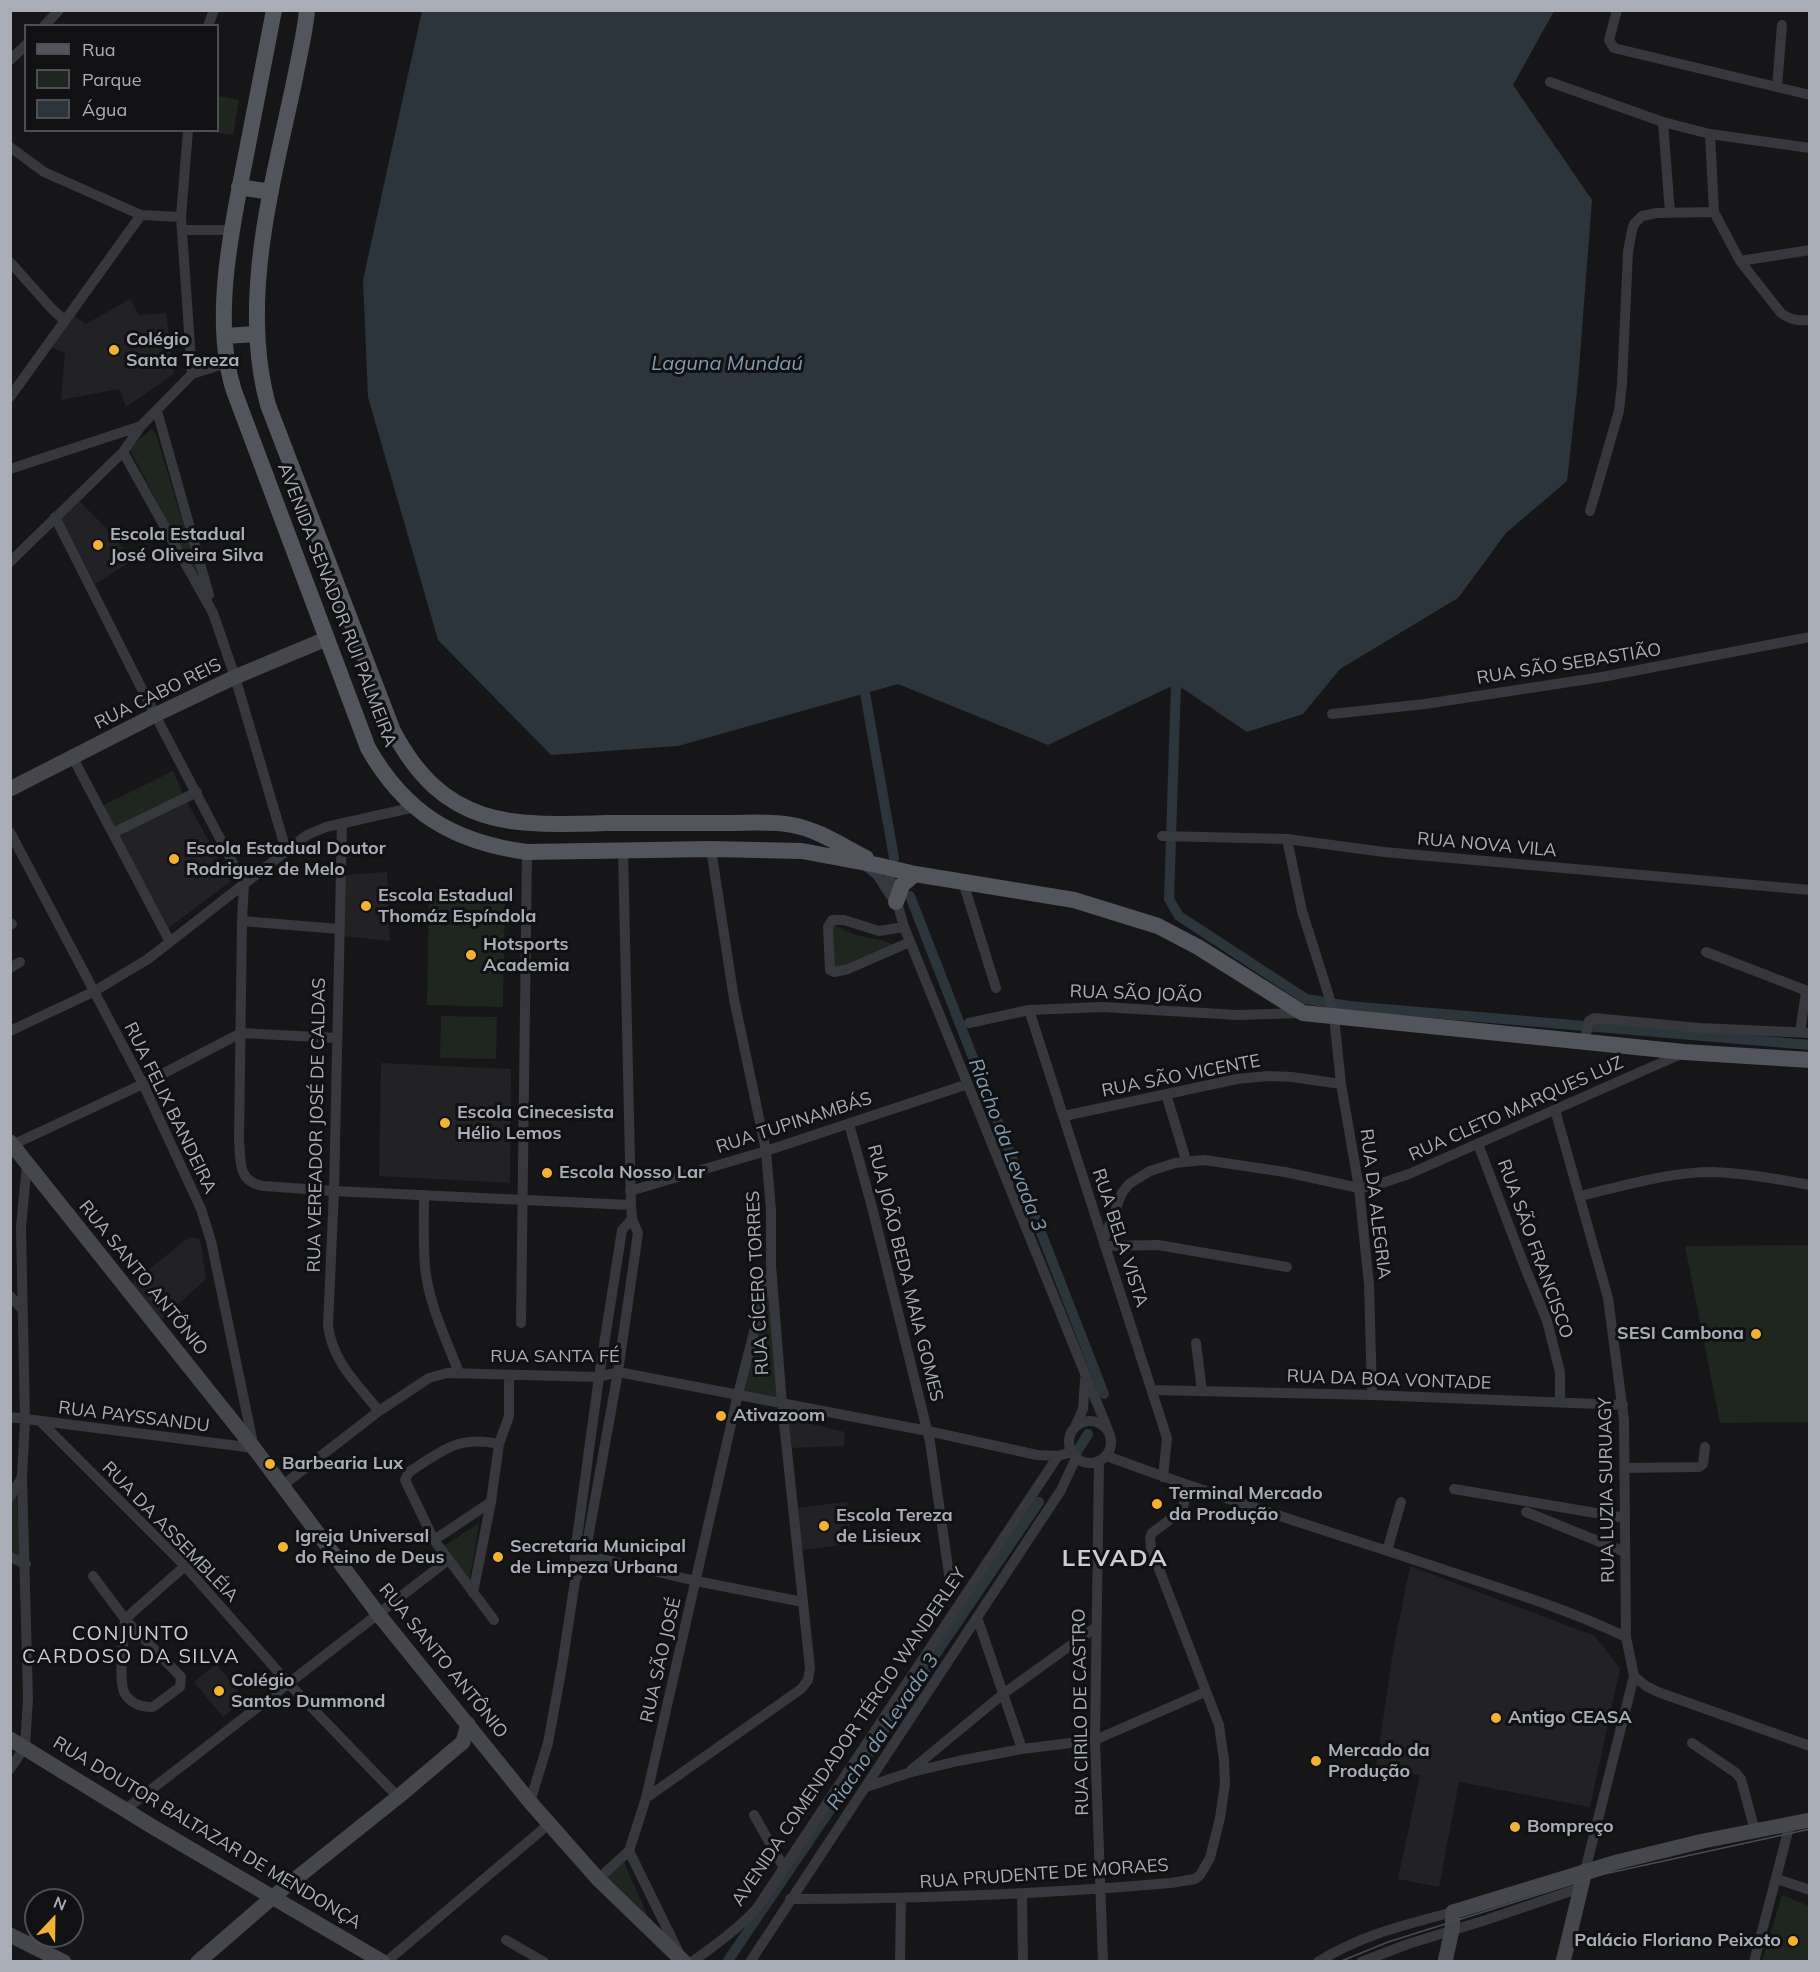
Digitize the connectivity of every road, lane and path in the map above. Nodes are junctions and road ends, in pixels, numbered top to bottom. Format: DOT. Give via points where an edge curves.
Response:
graph roads {
  1 [pos="59,10"];
  2 [pos="274,10"];
  3 [pos="307,10"];
  4 [pos="1617,10"];
  5 [pos="46,24"];
  6 [pos="1782,25"];
  7 [pos="24,47"];
  8 [pos="10,60"];
  9 [pos="1550,82"];
  10 [pos="1777,87"];
  11 [pos="1809,95"];
  12 [pos="1663,122"];
  13 [pos="188,132"];
  14 [pos="1710,134"];
  15 [pos="10,147"];
  16 [pos="1809,148"];
  17 [pos="239,187"];
  18 [pos="272,192"];
  19 [pos="1714,212"];
  20 [pos="1670,213"];
  21 [pos="141,214"];
  22 [pos="181,217"];
  23 [pos="183,230"];
  24 [pos="231,230"];
  25 [pos="1809,250"];
  26 [pos="1740,261"];
  27 [pos="10,262"];
  28 [pos="1809,320"];
  29 [pos="65,321"];
  30 [pos="256,334"];
  31 [pos="225,336"];
  32 [pos="226,363"];
  33 [pos="192,374"];
  34 [pos="10,397"];
  35 [pos="157,411"];
  36 [pos="141,426"];
  37 [pos="123,452"];
  38 [pos="10,469"];
  39 [pos="1590,511"];
  40 [pos="55,517"];
  41 [pos="10,562"];
  42 [pos="213,613"];
  43 [pos="1809,637"];
  44 [pos="326,639"];
  45 [pos="235,677"];
  46 [pos="1332,714"];
  47 [pos="155,715"];
  48 [pos="73,758"];
  49 [pos="10,789"];
  50 [pos="197,792"];
  51 [pos="415,807"];
  52 [pos="342,824"];
  53 [pos="576,824"];
  54 [pos="602,824"];
  55 [pos="10,832"];
  56 [pos="113,833"];
  57 [pos="1168,836"];
  58 [pos="1287,839"];
  59 [pos="711,849"];
  60 [pos="286,850"];
  61 [pos="602,851"];
  62 [pos="623,851"];
  63 [pos="527,852"];
  64 [pos="575,852"];
  65 [pos="860,862"];
  66 [pos="882,866"];
  67 [pos="915,874"];
  68 [pos="963,882"];
  69 [pos="244,884"];
  70 [pos="1809,890"];
  71 [pos="897,906"];
  72 [pos="242,921"];
  73 [pos="904,927"];
  74 [pos="339,929"];
  75 [pos="170,942"];
  76 [pos="910,942"];
  77 [pos="1706,951"];
  78 [pos="996,988"];
  79 [pos="93,992"];
  80 [pos="1808,992"];
  81 [pos="1029,1010"];
  82 [pos="1303,1013"];
  83 [pos="1333,1015"];
  84 [pos="969,1023"];
  85 [pos="1587,1029"];
  86 [pos="10,1031"];
  87 [pos="241,1033"];
  88 [pos="1805,1033"];
  89 [pos="336,1038"];
  90 [pos="1684,1052"];
  91 [pos="1809,1060"];
  92 [pos="143,1084"];
  93 [pos="968,1084"];
  94 [pos="1341,1084"];
  95 [pos="1166,1095"];
  96 [pos="1555,1110"];
  97 [pos="1064,1116"];
  98 [pos="849,1124"];
  99 [pos="1478,1144"];
  100 [pos="11,1145"];
  101 [pos="766,1151"];
  102 [pos="1186,1160"];
  103 [pos="27,1164"];
  104 [pos="1809,1185"];
  105 [pos="1359,1188"];
  106 [pos="334,1191"];
  107 [pos="630,1191"];
  108 [pos="424,1196"];
  109 [pos="1580,1196"];
  110 [pos="522,1200"];
  111 [pos="631,1205"];
  112 [pos="632,1218"];
  113 [pos="21,1227"];
  114 [pos="10,1233"];
  115 [pos="1105,1243"];
  116 [pos="771,1265"];
  117 [pos="1287,1267"];
  118 [pos="10,1296"];
  119 [pos="23,1310"];
  120 [pos="521,1323"];
  121 [pos="1196,1342"];
  122 [pos="618,1372"];
  123 [pos="459,1373"];
  124 [pos="1085,1375"];
  125 [pos="509,1376"];
  126 [pos="599,1377"];
  127 [pos="1153,1390"];
  128 [pos="1202,1391"];
  129 [pos="738,1394"];
  130 [pos="1372,1395"];
  131 [pos="1560,1402"];
  132 [pos="782,1404"];
  133 [pos="1623,1405"];
  134 [pos="379,1411"];
  135 [pos="10,1418"];
  136 [pos="25,1420"];
  137 [pos="241,1421"];
  138 [pos="41,1422"];
  139 [pos="1075,1427"];
  140 [pos="1107,1430"];
  141 [pos="928,1431"];
  142 [pos="499,1444"];
  143 [pos="1705,1447"];
  144 [pos="254,1448"];
  145 [pos="1074,1455"];
  146 [pos="1058,1456"];
  147 [pos="1102,1459"];
  148 [pos="1625,1468"];
  149 [pos="22,1477"];
  150 [pos="1163,1477"];
  151 [pos="282,1486"];
  152 [pos="1189,1486"];
  153 [pos="1454,1490"];
  154 [pos="10,1497"];
  155 [pos="491,1502"];
  156 [pos="1401,1502"];
  157 [pos="1526,1512"];
  158 [pos="1625,1518"];
  159 [pos="434,1540"];
  160 [pos="1387,1551"];
  161 [pos="1625,1552"];
  162 [pos="580,1554"];
  163 [pos="10,1557"];
  164 [pos="448,1560"];
  165 [pos="26,1564"];
  166 [pos="184,1566"];
  167 [pos="93,1576"];
  168 [pos="696,1581"];
  169 [pos="951,1581"];
  170 [pos="473,1593"];
  171 [pos="803,1602"];
  172 [pos="379,1615"];
  173 [pos="977,1617"];
  174 [pos="125,1619"];
  175 [pos="494,1620"];
  176 [pos="1096,1627"];
  177 [pos="1626,1637"];
  178 [pos="1634,1676"];
  179 [pos="289,1684"];
  180 [pos="1205,1692"];
  181 [pos="1003,1694"];
  182 [pos="468,1724"];
  183 [pos="10,1739"];
  184 [pos="482,1740"];
  185 [pos="1095,1740"];
  186 [pos="463,1742"];
  187 [pos="1692,1743"];
  188 [pos="1809,1746"];
  189 [pos="25,1747"];
  190 [pos="1022,1749"];
  191 [pos="10,1769"];
  192 [pos="908,1773"];
  193 [pos="866,1787"];
  194 [pos="398,1797"];
  195 [pos="646,1798"];
  196 [pos="530,1802"];
  197 [pos="126,1809"];
  198 [pos="754,1815"];
  199 [pos="1809,1820"];
  200 [pos="549,1824"];
  201 [pos="1790,1824"];
  202 [pos="1755,1831"];
  203 [pos="629,1851"];
  204 [pos="784,1868"];
  205 [pos="1585,1871"];
  206 [pos="598,1879"];
  207 [pos="1780,1883"];
  208 [pos="1580,1888"];
  209 [pos="1101,1889"];
  210 [pos="1809,1890"];
  211 [pos="1022,1894"];
  212 [pos="274,1896"];
  213 [pos="790,1899"];
  214 [pos="901,1899"];
  215 [pos="1453,1912"];
  216 [pos="1452,1930"];
  217 [pos="10,1935"];
  218 [pos="506,1940"];
  219 [pos="686,1961"];
  220 [pos="64,1962"];
  221 [pos="198,1962"];
  222 [pos="385,1962"];
  223 [pos="544,1962"];
  224 [pos="750,1962"];
  225 [pos="900,1962"];
  226 [pos="1023,1962"];
  227 [pos="1103,1962"];
  228 [pos="1318,1962"];
  229 [pos="1361,1962"];
  230 [pos="1444,1962"];
  231 [pos="1563,1962"];
  232 [pos="1754,1962"];
  1 -- 5 [label="street"];
  2 -- 17 [label="main road, AVENIDA SENADOR RUI PALMEIRA"];
  3 -- 18 [label="main road, AVENIDA SENADOR RUI PALMEIRA"];
  4 -- 10 [label="street" via="1611,46"];
  6 -- 10 [label="street"];
  7 -- 8 [label="street"];
  9 -- 12 [label="street"];
  10 -- 11 [label="street"];
  12 -- 14 [label="street"];
  12 -- 20 [label="street"];
  13 -- 22 [label="street"];
  14 -- 16 [label="street"];
  14 -- 19 [label="street"];
  15 -- 21 [label="street" via="44,172"];
  17 -- 18 [label="main road"];
  17 -- 24 [label="main road, AVENIDA SENADOR RUI PALMEIRA"];
  18 -- 30 [label="main road, AVENIDA SENADOR RUI PALMEIRA" via="258,276"];
  19 -- 20 [label="street"];
  19 -- 26 [label="street"];
  20 -- 39 [label="street" via="1648,214 1638,219 1632,230 1619,411"];
  21 -- 22 [label="street"];
  21 -- 29 [label="street"];
  22 -- 23 [label="street"];
  23 -- 24 [label="street"];
  23 -- 33 [label="street"];
  24 -- 31 [label="main road, AVENIDA SENADOR RUI PALMEIRA"];
  25 -- 26 [label="street"];
  26 -- 28 [label="street" via="1781,313 1789,319"];
  27 -- 29 [label="street"];
  29 -- 34 [label="street"];
  30 -- 31 [label="main road"];
  30 -- 53 [label="main road, AVENIDA SENADOR RUI PALMEIRA" via="268,405 393,731 404,750 430,784 470,809 507,821"];
  31 -- 32 [label="main road, AVENIDA SENADOR RUI PALMEIRA"];
  32 -- 33 [label="street"];
  32 -- 44 [label="main road, AVENIDA SENADOR RUI PALMEIRA"];
  33 -- 35 [label="street"];
  35 -- 36 [label="street"];
  35 -- 42 [label="street"];
  36 -- 37 [label="street"];
  36 -- 38 [label="street"];
  37 -- 40 [label="street"];
  37 -- 42 [label="street"];
  40 -- 41 [label="street"];
  40 -- 47 [label="street"];
  42 -- 45 [label="street"];
  43 -- 46 [label="street, RUA SÃO SEBASTIÃO" via="1602,677"];
  44 -- 45 [label="street, RUA CABO REIS"];
  44 -- 51 [label="main road, AVENIDA SENADOR RUI PALMEIRA" via="368,748 381,771"];
  45 -- 47 [label="street, RUA CABO REIS"];
  45 -- 60 [label="street"];
  47 -- 48 [label="street, RUA CABO REIS"];
  47 -- 50 [label="street"];
  48 -- 49 [label="street, RUA CABO REIS"];
  48 -- 56 [label="street"];
  50 -- 56 [label="street"];
  50 -- 69 [label="street"];
  51 -- 52 [label="street"];
  51 -- 63 [label="main road, AVENIDA SENADOR RUI PALMEIRA" via="446,828 477,842"];
  52 -- 60 [label="street" via="316,830"];
  52 -- 74 [label="street, RUA VEREADOR JOSÉ DE CALDAS"];
  53 -- 54 [label="main road, AVENIDA SENADOR RUI PALMEIRA"];
  53 -- 64 [label="main road" via="580,839"];
  54 -- 61 [label="main road" via="596,837"];
  54 -- 66 [label="main road, AVENIDA SENADOR RUI PALMEIRA" via="780,823 819,833"];
  55 -- 79 [label="street, RUA FELIX BANDEIRA"];
  56 -- 75 [label="street"];
  57 -- 58 [label="street, RUA NOVA VILA"];
  58 -- 70 [label="street, RUA NOVA VILA" via="1384,852"];
  58 -- 83 [label="street, RUA DA ALEGRIA" via="1302,911"];
  59 -- 62 [label="main road, AVENIDA SENADOR RUI PALMEIRA"];
  59 -- 65 [label="main road, AVENIDA SENADOR RUI PALMEIRA" via="791,850"];
  59 -- 101 [label="street, RUA CÍCERO TORRES" via="734,999"];
  60 -- 69 [label="street"];
  61 -- 62 [label="main road, AVENIDA SENADOR RUI PALMEIRA"];
  61 -- 64 [label="main road, AVENIDA SENADOR RUI PALMEIRA"];
  62 -- 107 [label="street"];
  63 -- 64 [label="main road, AVENIDA SENADOR RUI PALMEIRA"];
  63 -- 110 [label="street"];
  65 -- 66 [label="main road, AVENIDA SENADOR RUI PALMEIRA"];
  65 -- 71 [label="street" via="878,876"];
  66 -- 67 [label="main road, AVENIDA SENADOR RUI PALMEIRA"];
  66 -- 71 [label="street"];
  67 -- 68 [label="main road, AVENIDA SENADOR RUI PALMEIRA"];
  67 -- 71 [label="main road" via="902,885"];
  68 -- 78 [label="street"];
  68 -- 82 [label="main road, AVENIDA SENADOR RUI PALMEIRA" via="1074,900 1158,926"];
  69 -- 72 [label="street"];
  69 -- 75 [label="street"];
  71 -- 73 [label="street"];
  72 -- 74 [label="street"];
  72 -- 87 [label="street"];
  73 -- 76 [label="street"];
  73 -- 76 [label="street" via="879,931 832,920 828,927 830,970 848,969"];
  74 -- 89 [label="street, RUA VEREADOR JOSÉ DE CALDAS"];
  75 -- 79 [label="street"];
  76 -- 93 [label="street"];
  77 -- 80 [label="street"];
  79 -- 86 [label="street"];
  79 -- 92 [label="street, RUA FELIX BANDEIRA"];
  80 -- 88 [label="street"];
  81 -- 82 [label="street, RUA SÃO JOÃO" via="1102,1006 1238,1015"];
  81 -- 84 [label="street, RUA SÃO JOÃO"];
  81 -- 97 [label="street, RUA BELA VISTA"];
  82 -- 83 [label="main road, AVENIDA SENADOR RUI PALMEIRA"];
  83 -- 85 [label="main road, AVENIDA SENADOR RUI PALMEIRA" via="1507,1035"];
  83 -- 94 [label="street, RUA DA ALEGRIA"];
  85 -- 88 [label="street" via="1594,1017"];
  85 -- 90 [label="main road, AVENIDA SENADOR RUI PALMEIRA"];
  87 -- 89 [label="street"];
  87 -- 92 [label="street"];
  87 -- 106 [label="street" via="239,1140 241,1166 250,1183"];
  89 -- 106 [label="street, RUA VEREADOR JOSÉ DE CALDAS"];
  90 -- 91 [label="main road, AVENIDA SENADOR RUI PALMEIRA"];
  90 -- 96 [label="street, RUA CLETO MARQUES LUZ"];
  92 -- 100 [label="street"];
  92 -- 137 [label="street, RUA FELIX BANDEIRA" via="201,1209 211,1241"];
  93 -- 98 [label="street, RUA TUPINAMBÁS"];
  93 -- 124 [label="street"];
  94 -- 95 [label="street, RUA SÃO VICENTE" via="1268,1076"];
  94 -- 105 [label="street, RUA DA ALEGRIA"];
  95 -- 97 [label="street, RUA SÃO VICENTE"];
  95 -- 102 [label="street"];
  96 -- 99 [label="street, RUA CLETO MARQUES LUZ"];
  96 -- 109 [label="street, RUA LUZIA SURUAGY"];
  97 -- 115 [label="street, RUA BELA VISTA"];
  98 -- 101 [label="street, RUA TUPINAMBÁS"];
  98 -- 141 [label="street, RUA JOÃO BEDA MAIA GOMES"];
  99 -- 105 [label="street, RUA CLETO MARQUES LUZ" via="1408,1174"];
  99 -- 131 [label="street, RUA SÃO FRANCISCO" via="1547,1321 1560,1372"];
  100 -- 103 [label="street, RUA SANTO ANTÔNIO"];
  101 -- 107 [label="street, RUA TUPINAMBÁS"];
  101 -- 116 [label="street, RUA CÍCERO TORRES"];
  102 -- 105 [label="street" via="1286,1172"];
  102 -- 115 [label="street" via="1150,1171 1129,1184 1122,1193"];
  103 -- 113 [label="street"];
  103 -- 137 [label="street, RUA SANTO ANTÔNIO"];
  104 -- 109 [label="street" via="1714,1172 1660,1178"];
  105 -- 130 [label="street, RUA DA ALEGRIA" via="1369,1284"];
  106 -- 108 [label="street"];
  106 -- 134 [label="street, RUA VEREADOR JOSÉ DE CALDAS" via="330,1341 342,1367"];
  107 -- 111 [label="street"];
  108 -- 110 [label="street"];
  108 -- 123 [label="street" via="428,1285"];
  109 -- 133 [label="street, RUA LUZIA SURUAGY" via="1608,1298"];
  110 -- 111 [label="street"];
  110 -- 120 [label="street"];
  111 -- 112 [label="street"];
  112 -- 122 [label="street" via="639,1233"];
  112 -- 126 [label="street" via="622,1230"];
  113 -- 114 [label="street"];
  113 -- 119 [label="street"];
  115 -- 117 [label="street" via="1158,1245"];
  115 -- 127 [label="street, RUA BELA VISTA"];
  116 -- 129 [label="street, RUA SÃO JOSÉ"];
  116 -- 132 [label="street, RUA CÍCERO TORRES"];
  118 -- 119 [label="street"];
  119 -- 136 [label="street"];
  121 -- 128 [label="street"];
  122 -- 126 [label="street, RUA SANTA FÉ"];
  122 -- 129 [label="street, RUA SANTA FÉ"];
  122 -- 162 [label="street"];
  123 -- 125 [label="street, RUA SANTA FÉ"];
  123 -- 134 [label="street, RUA SANTA FÉ" via="429,1378"];
  124 -- 139 [label="street" via="1083,1409"];
  124 -- 140 [label="street"];
  125 -- 126 [label="street, RUA SANTA FÉ"];
  125 -- 142 [label="street" via="509,1416"];
  126 -- 162 [label="street"];
  127 -- 128 [label="street, RUA DA BOA VONTADE"];
  127 -- 150 [label="street, RUA BELA VISTA" via="1167,1438"];
  128 -- 130 [label="street, RUA DA BOA VONTADE"];
  129 -- 132 [label="street, RUA SANTA FÉ"];
  129 -- 168 [label="street, RUA SÃO JOSÉ"];
  130 -- 131 [label="street, RUA DA BOA VONTADE"];
  131 -- 133 [label="street, RUA DA BOA VONTADE"];
  132 -- 141 [label="street, RUA SANTA FÉ"];
  132 -- 171 [label="street, RUA CÍCERO TORRES"];
  133 -- 148 [label="street, RUA LUZIA SURUAGY"];
  134 -- 151 [label="street, RUA SANTA FÉ"];
  135 -- 136 [label="street, RUA PAYSSANDU"];
  136 -- 138 [label="street, RUA PAYSSANDU"];
  136 -- 149 [label="street"];
  137 -- 144 [label="street, RUA SANTO ANTÔNIO"];
  138 -- 144 [label="street, RUA PAYSSANDU"];
  138 -- 166 [label="street, RUA DA ASSEMBLÉIA"];
  139 -- 140 [label="street" via="1088,1421"];
  139 -- 145 [label="street" via="1069,1438"];
  140 -- 147 [label="street" via="1111,1443"];
  141 -- 146 [label="street, RUA SANTA FÉ"];
  141 -- 169 [label="street, RUA JOÃO BEDA MAIA GOMES"];
  142 -- 155 [label="street"];
  142 -- 159 [label="street" via="458,1443 406,1476 408,1490"];
  143 -- 148 [label="street" via="1699,1467"];
  144 -- 151 [label="street, RUA SANTO ANTÔNIO"];
  145 -- 146 [label="street, RUA SANTA FÉ"];
  145 -- 147 [label="street" via="1087,1463"];
  145 -- 173 [label="street" via="1061,1490"];
  146 -- 204 [label="street, AVENIDA COMENDADOR TÉRCIO WANDERLEY"];
  147 -- 150 [label="street"];
  147 -- 176 [label="street, RUA CIRILO DE CASTRO"];
  148 -- 158 [label="street, RUA LUZIA SURUAGY"];
  149 -- 154 [label="street"];
  149 -- 165 [label="street"];
  150 -- 152 [label="street"];
  151 -- 172 [label="street, RUA SANTO ANTÔNIO"];
  152 -- 160 [label="street"];
  152 -- 180 [label="street, RUA PRUDENTE DE MORAES" via="1180,1512 1150,1538"];
  153 -- 158 [label="street"];
  155 -- 159 [label="street"];
  155 -- 170 [label="street"];
  156 -- 160 [label="street"];
  157 -- 161 [label="street"];
  158 -- 161 [label="street, RUA LUZIA SURUAGY"];
  159 -- 164 [label="street"];
  160 -- 177 [label="street" via="1519,1594"];
  161 -- 177 [label="street, RUA LUZIA SURUAGY"];
  162 -- 168 [label="street"];
  162 -- 196 [label="street" via="548,1743"];
  163 -- 165 [label="street"];
  164 -- 170 [label="street"];
  164 -- 172 [label="street"];
  165 -- 189 [label="street"];
  166 -- 174 [label="street"];
  166 -- 179 [label="street, RUA DA ASSEMBLÉIA"];
  167 -- 174 [label="street"];
  168 -- 171 [label="street"];
  168 -- 195 [label="street, RUA SÃO JOSÉ"];
  170 -- 175 [label="street"];
  171 -- 195 [label="street, RUA CÍCERO TORRES" via="810,1668 801,1689"];
  172 -- 179 [label="street"];
  172 -- 182 [label="street, RUA SANTO ANTÔNIO"];
  173 -- 181 [label="street"];
  173 -- 193 [label="street"];
  174 -- 174 [label="street" via="181,1677 180,1687 153,1707 145,1707 125,1695"];
  176 -- 181 [label="street"];
  176 -- 185 [label="street, RUA CIRILO DE CASTRO"];
  177 -- 178 [label="street, RUA LUZIA SURUAGY"];
  178 -- 188 [label="street" via="1658,1692"];
  178 -- 205 [label="street, RUA LUZIA SURUAGY"];
  179 -- 194 [label="street, RUA DA ASSEMBLÉIA"];
  179 -- 197 [label="street"];
  180 -- 185 [label="street"];
  180 -- 209 [label="street, RUA PRUDENTE DE MORAES" via="1219,1725 1225,1772 1210,1858 1195,1879"];
  181 -- 190 [label="street"];
  181 -- 192 [label="street"];
  182 -- 184 [label="street, RUA SANTO ANTÔNIO"];
  182 -- 186 [label="street"];
  183 -- 189 [label="street, RUA DOUTOR BALTAZAR DE MENDONÇA"];
  184 -- 186 [label="street"];
  184 -- 196 [label="street, RUA SANTO ANTÔNIO"];
  185 -- 190 [label="street"];
  185 -- 209 [label="street, RUA CIRILO DE CASTRO"];
  186 -- 194 [label="street"];
  187 -- 202 [label="street" via="1741,1779"];
  189 -- 191 [label="street"];
  189 -- 197 [label="street, RUA DOUTOR BALTAZAR DE MENDONÇA"];
  190 -- 192 [label="street"];
  192 -- 193 [label="street"];
  193 -- 213 [label="street"];
  194 -- 212 [label="street"];
  195 -- 203 [label="street, RUA SÃO JOSÉ"];
  196 -- 200 [label="street, RUA SANTO ANTÔNIO"];
  197 -- 212 [label="street, RUA DOUTOR BALTAZAR DE MENDONÇA"];
  198 -- 204 [label="street"];
  199 -- 201 [label="street"];
  200 -- 206 [label="street, RUA SANTO ANTÔNIO"];
  200 -- 222 [label="street"];
  201 -- 202 [label="street"];
  201 -- 207 [label="street"];
  202 -- 205 [label="street"];
  203 -- 206 [label="street"];
  203 -- 219 [label="street"];
  204 -- 219 [label="street, AVENIDA COMENDADOR TÉRCIO WANDERLEY" via="745,1922"];
  205 -- 208 [label="street"];
  205 -- 215 [label="street"];
  206 -- 219 [label="street, RUA SANTO ANTÔNIO"];
  207 -- 210 [label="street"];
  207 -- 232 [label="street"];
  208 -- 216 [label="street"];
  208 -- 231 [label="street"];
  209 -- 211 [label="street, RUA PRUDENTE DE MORAES"];
  209 -- 227 [label="street, RUA CIRILO DE CASTRO"];
  211 -- 214 [label="street, RUA PRUDENTE DE MORAES"];
  211 -- 226 [label="street"];
  212 -- 221 [label="street"];
  212 -- 222 [label="street, RUA DOUTOR BALTAZAR DE MENDONÇA"];
  213 -- 214 [label="street, RUA PRUDENTE DE MORAES"];
  213 -- 224 [label="street"];
  214 -- 225 [label="street"];
  215 -- 216 [label="street"];
  215 -- 228 [label="street" via="1366,1936"];
  216 -- 229 [label="street"];
  216 -- 230 [label="street"];
  217 -- 220 [label="street"];
  218 -- 223 [label="street"];
}
